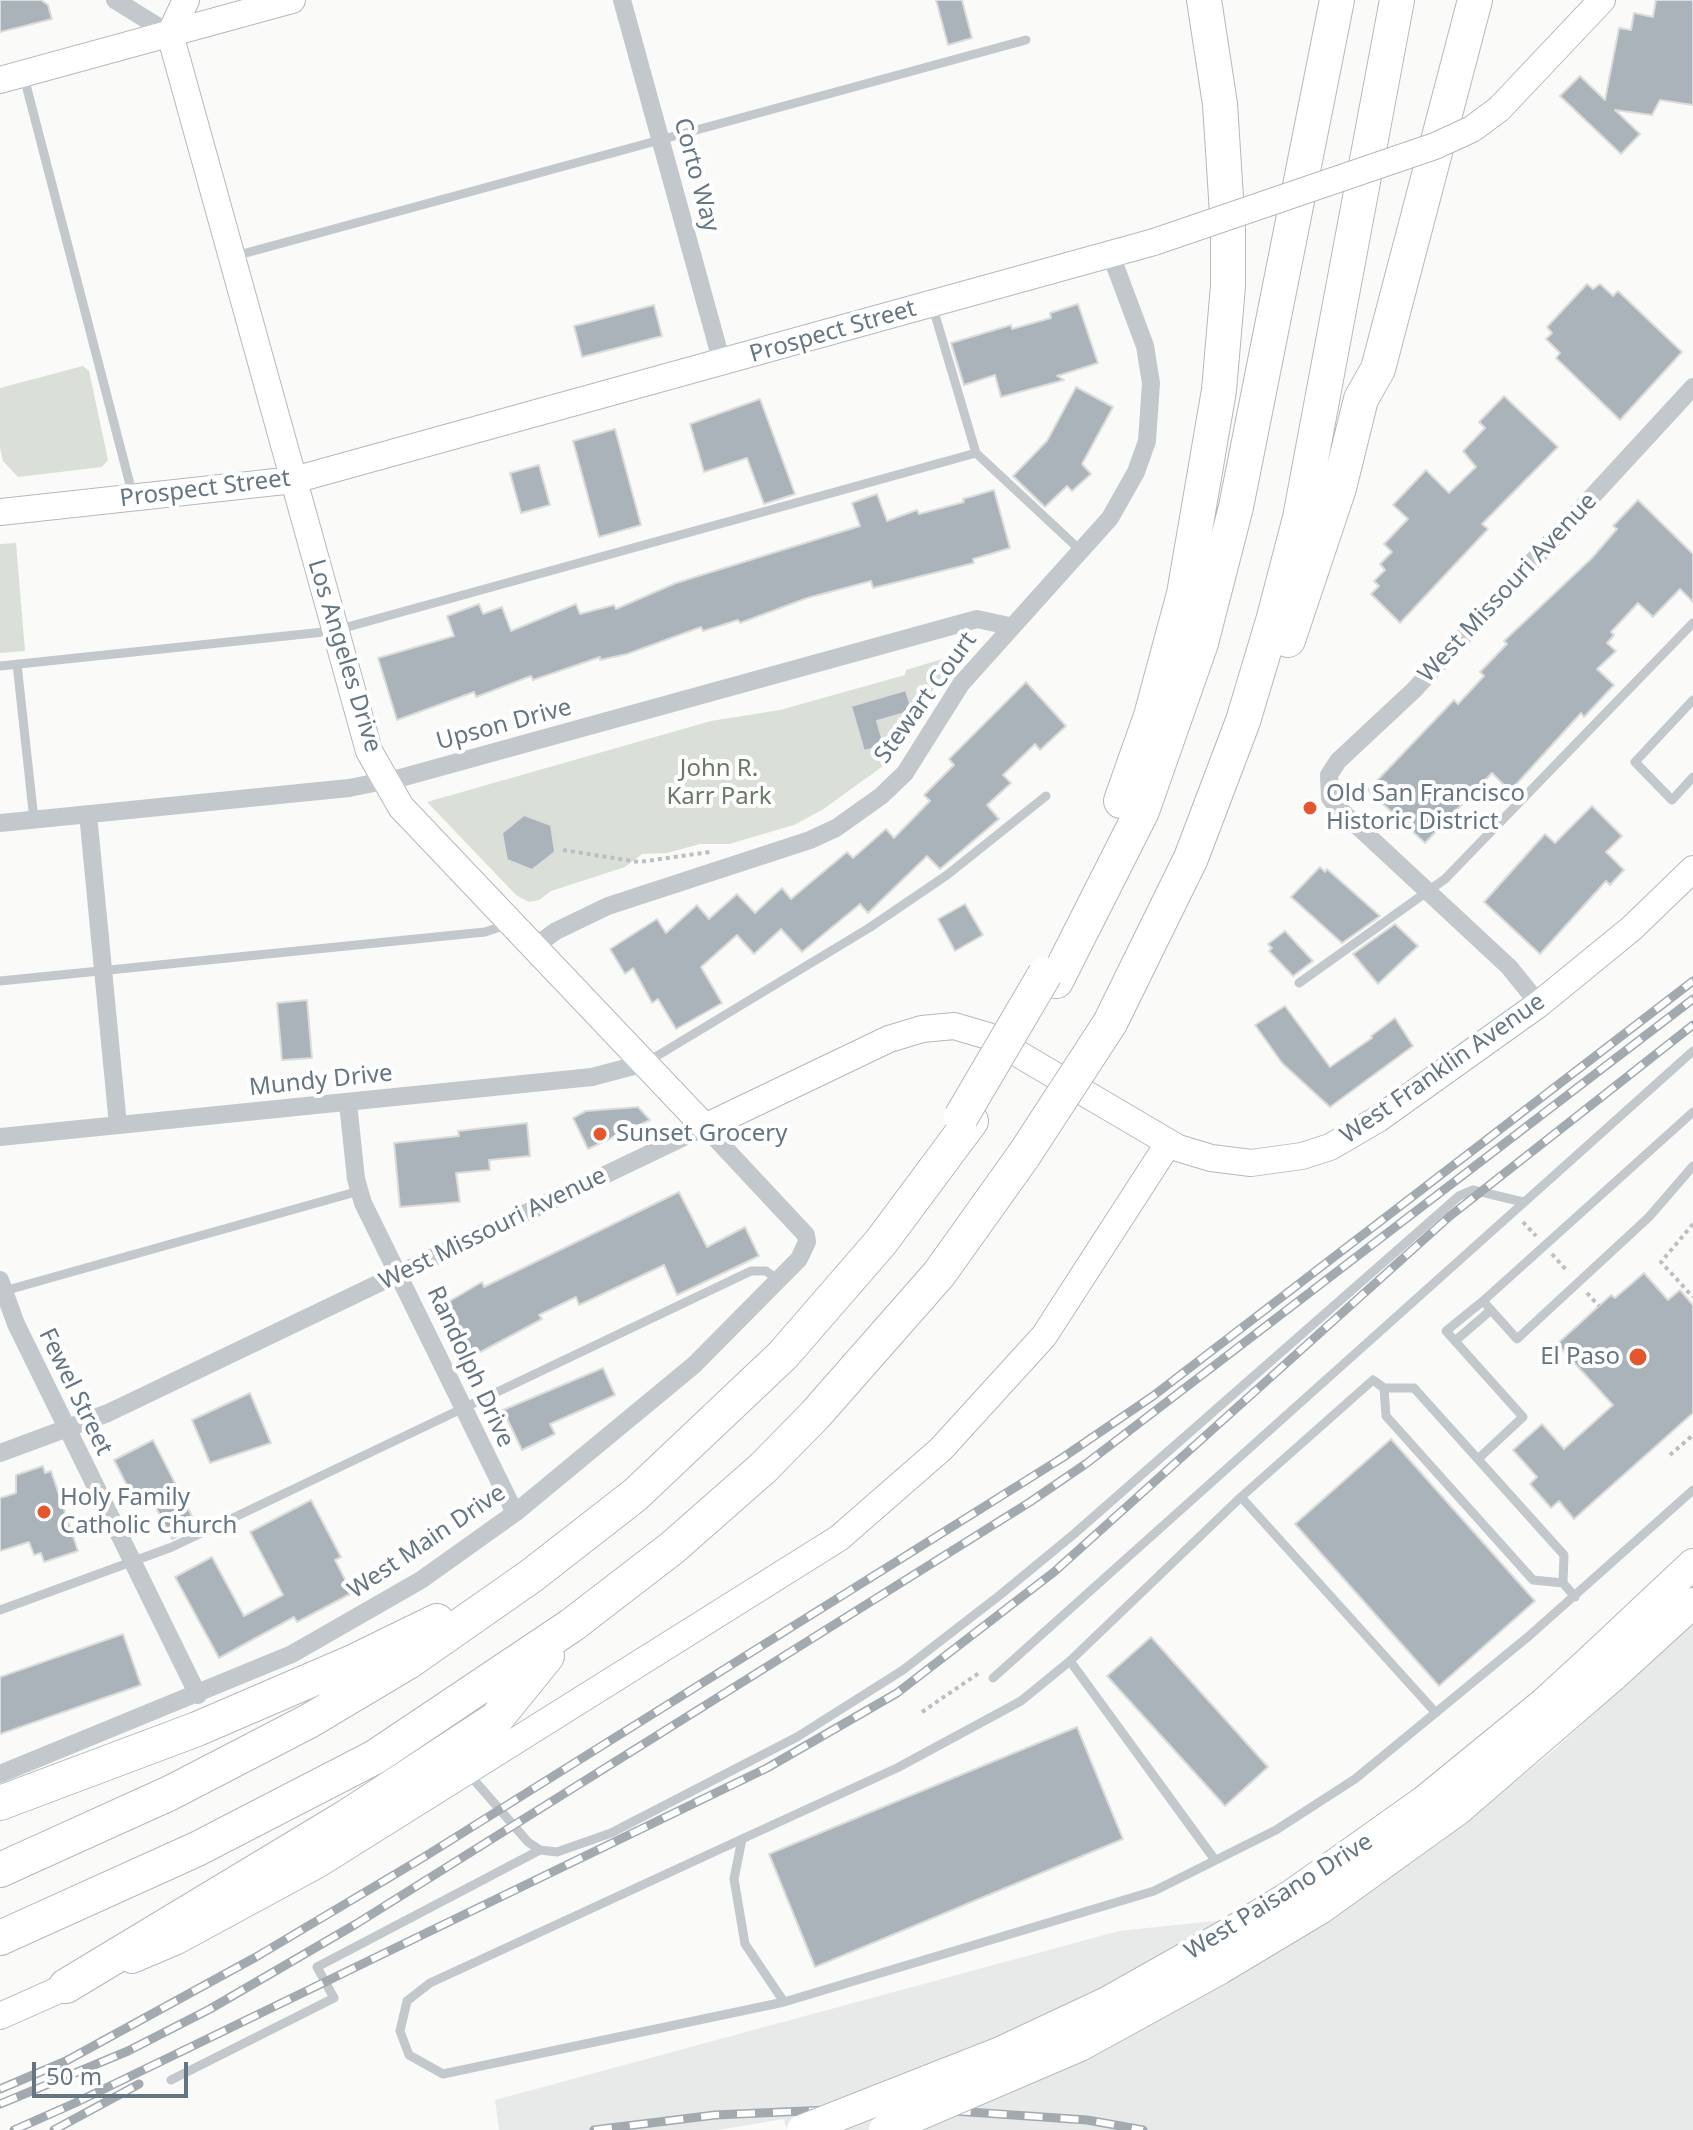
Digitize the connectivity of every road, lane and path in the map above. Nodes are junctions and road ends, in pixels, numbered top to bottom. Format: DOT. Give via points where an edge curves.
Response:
graph roads {
  1 [pos="115,0"];
  2 [pos="186,0"];
  3 [pos="292,0"];
  4 [pos="622,0"];
  5 [pos="1204,0"];
  6 [pos="1337,0"];
  7 [pos="1397,0"];
  8 [pos="1475,0"];
  9 [pos="1602,0"];
  10 [pos="170,34"];
  11 [pos="1026,40"];
  12 [pos="12,77"];
  13 [pos="661,140"];
  14 [pos="1111,255"];
  15 [pos="232,257"];
  16 [pos="932,304"];
  17 [pos="722,363"];
  18 [pos="1693,387"];
  19 [pos="976,453"];
  20 [pos="294,480"];
  21 [pos="134,498"];
  22 [pos="0,512"];
  23 [pos="1080,550"];
  24 [pos="1693,623"];
  25 [pos="1009,626"];
  26 [pos="333,631"];
  27 [pos="17,664"];
  28 [pos="0,666"];
  29 [pos="1693,700"];
  30 [pos="1243,721"];
  31 [pos="1693,777"];
  32 [pos="385,781"];
  33 [pos="1046,796"];
  34 [pos="88,814"];
  35 [pos="34,820"];
  36 [pos="0,823"];
  37 [pos="563,850"];
  38 [pos="711,853"];
  39 [pos="1693,869"];
  40 [pos="1428,891"];
  41 [pos="513,923"];
  42 [pos="535,946"];
  43 [pos="103,970"];
  44 [pos="1050,978"];
  45 [pos="0,981"];
  46 [pos="1299,983"];
  47 [pos="1539,1004"];
  48 [pos="988,1036"];
  49 [pos="1693,1051"];
  50 [pos="645,1063"];
  51 [pos="348,1103"];
  52 [pos="1692,1114"];
  53 [pos="118,1125"];
  54 [pos="705,1127"];
  55 [pos="0,1137"];
  56 [pos="1168,1144"];
  57 [pos="1693,1166"];
  58 [pos="359,1191"];
  59 [pos="1523,1202"];
  60 [pos="1693,1224"];
  61 [pos="807,1242"];
  62 [pos="400,1274"];
  63 [pos="778,1280"];
  64 [pos="2,1286"];
  65 [pos="1693,1297"];
  66 [pos="1483,1301"];
  67 [pos="1491,1310"];
  68 [pos="1455,1341"];
  69 [pos="1384,1388"];
  70 [pos="464,1411"];
  71 [pos="67,1430"];
  72 [pos="1693,1435"];
  73 [pos="0,1453"];
  74 [pos="1670,1455"];
  75 [pos="1479,1458"];
  76 [pos="1693,1490"];
  77 [pos="1241,1497"];
  78 [pos="515,1513"];
  79 [pos="132,1564"];
  80 [pos="1693,1564"];
  81 [pos="531,1576"];
  82 [pos="1563,1583"];
  83 [pos="1575,1597"];
  84 [pos="1693,1603"];
  85 [pos="0,1610"];
  86 [pos="572,1625"];
  87 [pos="1070,1661"];
  88 [pos="1603,1667"];
  89 [pos="993,1678"];
  90 [pos="198,1695"];
  91 [pos="1436,1713"];
  92 [pos="468,1773"];
  93 [pos="0,1774"];
  94 [pos="0,1803"];
  95 [pos="742,1839"];
  96 [pos="540,1850"];
  97 [pos="1215,1860"];
  98 [pos="0,1870"];
  99 [pos="0,1938"];
  100 [pos="66,1986"];
  101 [pos="784,2002"];
  102 [pos="0,2016"];
  103 [pos="171,2080"];
  104 [pos="802,2130"];
  105 [pos="884,2130"];
  1 -- 10 [label="street"];
  2 -- 10 [label="street"];
  3 -- 10 [label="street"];
  4 -- 13 [label="street, Corto Way"];
  5 -- 44 [label="highway" via="1220,104 1228,229 1225,329 1210,453 1184,594 1151,716"];
  6 -- 44 [label="highway" via="1236,507 1201,643 1142,811"];
  7 -- 30 [label="highway" via="1300,518"];
  8 -- 30 [label="highway" via="1378,369 1361,399 1331,516 1279,665"];
  9 -- 14 [label="street, Prospect Street, bridge" via="1499,109 1472,129"];
  10 -- 12 [label="street"];
  10 -- 15 [label="street, Los Angeles Drive"];
  11 -- 13 [label="lane"];
  12 -- 21 [label="lane"];
  13 -- 15 [label="lane"];
  13 -- 17 [label="street, Corto Way"];
  14 -- 16 [label="street, Prospect Street"];
  14 -- 23 [label="street, Stewart Court" via="1145,346 1151,410 1147,441 1130,487"];
  15 -- 20 [label="street, Los Angeles Drive"];
  16 -- 17 [label="street, Prospect Street"];
  16 -- 19 [label="lane"];
  17 -- 20 [label="street, Prospect Street"];
  18 -- 40 [label="street, West Missouri Avenue" via="1329,775 1328,788 1337,807"];
  19 -- 23 [label="lane"];
  19 -- 26 [label="lane"];
  20 -- 21 [label="street, Prospect Street"];
  20 -- 26 [label="street, Los Angeles Drive"];
  21 -- 22 [label="street, Prospect Street"];
  23 -- 25 [label="street, Stewart Court"];
  24 -- 40 [label="lane"];
  25 -- 32 [label="street, Upson Drive" via="977,619"];
  25 -- 42 [label="street, Stewart Court" via="961,684 905,773 836,828 608,906"];
  26 -- 27 [label="lane"];
  26 -- 32 [label="street, Los Angeles Drive" via="369,751"];
  27 -- 28 [label="lane"];
  27 -- 35 [label="lane"];
  29 -- 31 [label="lane" via="1635,762 1672,800"];
  30 -- 86 [label="highway, bridge" via="1191,858 1110,1023 939,1274 763,1468 672,1548"];
  32 -- 34 [label="street, Upson Drive"];
  32 -- 41 [label="street, Los Angeles Drive" via="401,807"];
  33 -- 50 [label="lane" via="947,875 869,928"];
  34 -- 35 [label="street, Upson Drive"];
  34 -- 43 [label="street"];
  35 -- 36 [label="street, Upson Drive"];
  37 -- 38 [label="path" via="639,862"];
  39 -- 47 [label="street, West Franklin Avenue" via="1632,928"];
  40 -- 46 [label="lane"];
  40 -- 47 [label="street" via="1509,967"];
  41 -- 42 [label="street, Los Angeles Drive"];
  41 -- 43 [label="lane" via="485,932"];
  42 -- 50 [label="street, Los Angeles Drive"];
  43 -- 45 [label="lane"];
  43 -- 53 [label="street"];
  44 -- 81 [label="highway" via="966,1119 881,1242 783,1355 635,1495"];
  47 -- 56 [label="street, West Franklin Avenue" via="1330,1147 1251,1163 1211,1158"];
  48 -- 54 [label="street, West Missouri Avenue" via="954,1026 889,1039"];
  48 -- 56 [label="street, West Franklin Avenue"];
  49 -- 59 [label="lane"];
  50 -- 51 [label="street, Mundy Drive" via="592,1077"];
  50 -- 54 [label="street, Los Angeles Drive"];
  51 -- 53 [label="street, Mundy Drive"];
  51 -- 58 [label="street, Randolph Drive"];
  52 -- 66 [label="lane"];
  53 -- 55 [label="street, Mundy Drive"];
  54 -- 61 [label="street, Los Angeles Drive" via="800,1226"];
  54 -- 62 [label="street, West Missouri Avenue"];
  56 -- 92 [label="street" via="1044,1336 951,1439 885,1500 803,1563"];
  57 -- 67 [label="lane" via="1649,1217 1517,1339"];
  58 -- 62 [label="street, Randolph Drive"];
  58 -- 64 [label="lane"];
  59 -- 89 [label="lane"];
  59 -- 96 [label="lane" via="1473,1190 1459,1196 1074,1534 903,1670 797,1737 611,1833 569,1850"];
  60 -- 65 [label="path" via="1661,1262"];
  61 -- 63 [label="street, West Main Drive"];
  62 -- 70 [label="street, Randolph Drive"];
  62 -- 71 [label="street, West Missouri Avenue"];
  63 -- 70 [label="lane" via="766,1271 751,1271"];
  63 -- 78 [label="street, West Main Drive" via="694,1365"];
  64 -- 71 [label="street, Fewel Street"];
  66 -- 67 [label="lane"];
  66 -- 68 [label="lane" via="1446,1331"];
  67 -- 68 [label="lane"];
  68 -- 75 [label="lane" via="1523,1417"];
  69 -- 75 [label="lane" via="1414,1388"];
  69 -- 77 [label="lane" via="1373,1380"];
  69 -- 82 [label="lane" via="1386,1416 1533,1580"];
  70 -- 78 [label="street, Randolph Drive"];
  70 -- 79 [label="lane"];
  71 -- 73 [label="street, West Missouri Avenue"];
  71 -- 79 [label="street, Fewel Street"];
  72 -- 74 [label="path"];
  75 -- 82 [label="lane" via="1564,1555"];
  76 -- 83 [label="lane"];
  77 -- 87 [label="lane"];
  77 -- 91 [label="lane"];
  78 -- 90 [label="street, West Main Drive" via="359,1618"];
  79 -- 85 [label="lane"];
  79 -- 90 [label="street, Fewel Street"];
  80 -- 88 [label="main road, West Paisano Drive"];
  81 -- 94 [label="highway" via="197,1729"];
  81 -- 98 [label="highway" via="408,1662 309,1721 170,1793"];
  82 -- 83 [label="lane"];
  83 -- 91 [label="lane"];
  84 -- 88 [label="main road, West Paisano Drive"];
  86 -- 99 [label="highway" via="375,1757 197,1849"];
  86 -- 100 [label="highway" via="496,1719 359,1809"];
  87 -- 95 [label="lane" via="1021,1701 897,1768"];
  87 -- 97 [label="lane"];
  88 -- 104 [label="main road, West Paisano Drive, bridge" via="1544,1703 1424,1801 1226,1935 1107,2002 1012,2047"];
  88 -- 105 [label="main road, West Paisano Drive, bridge" via="1459,1809 1320,1909 1080,2046"];
  90 -- 93 [label="street, West Main Drive"];
  91 -- 97 [label="lane" via="1355,1779 1276,1830"];
  92 -- 96 [label="lane"];
  92 -- 100 [label="street" via="204,1927"];
  95 -- 101 [label="lane" via="734,1879 745,1944"];
  95 -- 101 [label="lane" via="430,1983 407,2001 400,2031 409,2055 443,2074"];
  96 -- 103 [label="lane" via="317,1967 334,1998"];
  97 -- 101 [label="lane" via="1154,1891"];
  100 -- 102 [label="street"];
}
